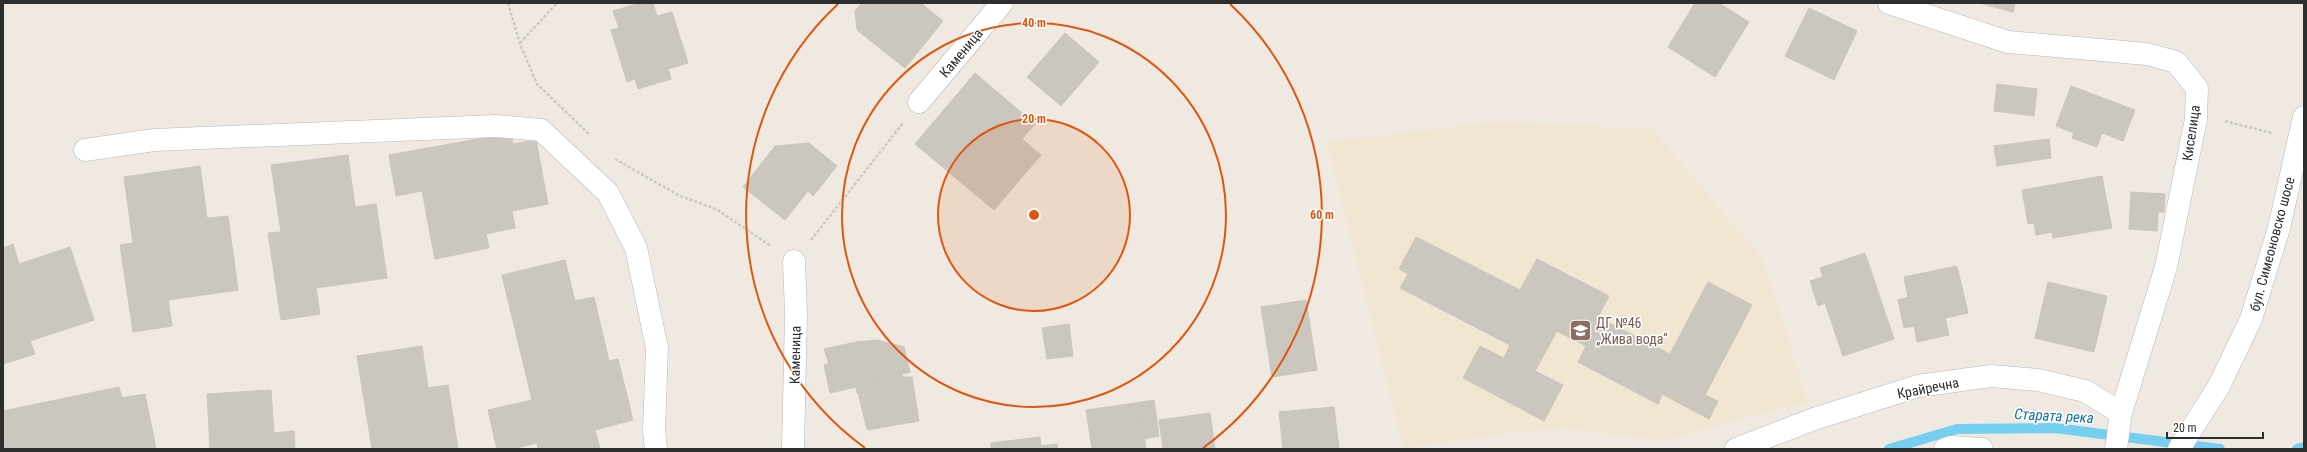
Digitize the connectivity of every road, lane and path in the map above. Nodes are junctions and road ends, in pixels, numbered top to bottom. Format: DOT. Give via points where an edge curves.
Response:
graph roads {
  1 [pos="508,3"];
  2 [pos="557,3"];
  3 [pos="1002,3"];
  4 [pos="1889,3"];
  5 [pos="520,44"];
  6 [pos="919,102"];
  7 [pos="2224,116"];
  8 [pos="2304,117"];
  9 [pos="2278,135"];
  10 [pos="593,138"];
  11 [pos="85,150"];
  12 [pos="610,154"];
  13 [pos="794,261"];
  14 [pos="2121,412"];
  15 [pos="656,449"];
  16 [pos="793,449"];
  17 [pos="1736,449"];
  18 [pos="1945,449"];
  19 [pos="1982,449"];
  20 [pos="2116,449"];
  21 [pos="2179,449"];
  1 -- 5 [label="path"];
  2 -- 5 [label="path"];
  3 -- 6 [label="street, Каменица"];
  4 -- 14 [label="street, Киселица" via="2008,42 2155,56 2176,62 2197,88 2196,119 2166,267"];
  5 -- 10 [label="path" via="538,84"];
  6 -- 13 [label="path"];
  7 -- 9 [label="path" via="2225,122"];
  8 -- 21 [label="street, бул. Симеоновско шосе" via="2279,228 2251,319 2219,386"];
  11 -- 15 [label="street" via="154,140 496,126 541,130 608,193 636,248 657,348 654,430"];
  12 -- 13 [label="path" via="616,160 680,196 716,209"];
  13 -- 16 [label="street, Каменица" via="796,313"];
  14 -- 17 [label="street, Крайречна" via="2085,391 2038,380 1991,376 1918,386 1814,419"];
  14 -- 20 [label="street, Киселица"];
  18 -- 19 [label="street"];
}
